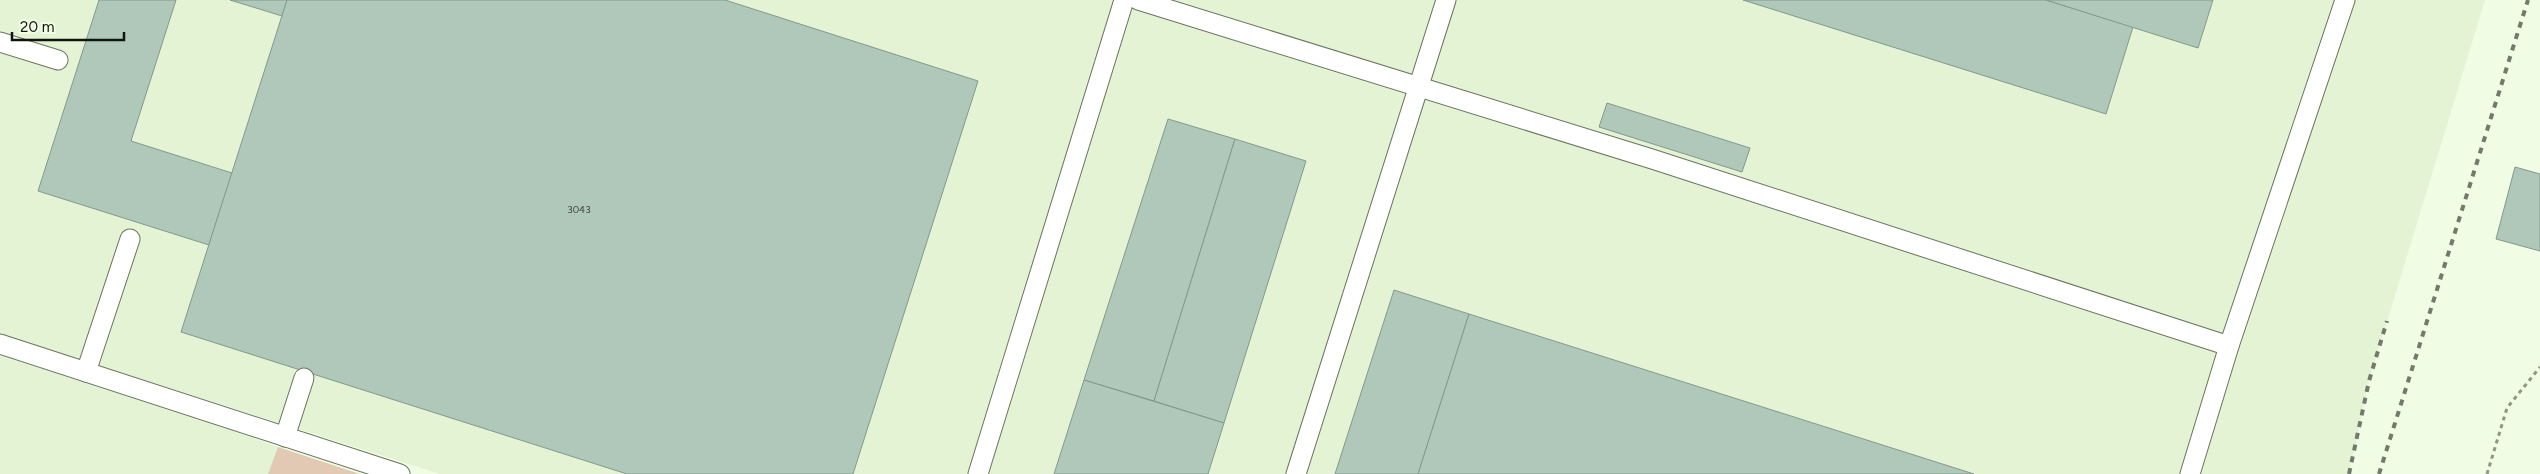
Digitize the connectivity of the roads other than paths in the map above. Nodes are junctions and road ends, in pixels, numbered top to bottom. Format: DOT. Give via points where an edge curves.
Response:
graph roads {
  1 [pos="1124,0"];
  2 [pos="1138,0"];
  3 [pos="1446,0"];
  4 [pos="2345,0"];
  5 [pos="0,42"];
  6 [pos="58,60"];
  7 [pos="1419,87"];
  8 [pos="130,239"];
  9 [pos="0,344"];
  10 [pos="2229,346"];
  11 [pos="86,372"];
  12 [pos="304,378"];
  13 [pos="285,437"];
  14 [pos="400,474"];
  15 [pos="978,474"];
  16 [pos="1296,474"];
  17 [pos="2190,474"];
  1 -- 15 [label="lane"];
  2 -- 7 [label="lane"];
  3 -- 7 [label="lane"];
  4 -- 10 [label="lane"];
  5 -- 6 [label="lane"];
  7 -- 10 [label="lane"];
  7 -- 16 [label="lane"];
  8 -- 11 [label="lane"];
  9 -- 11 [label="lane"];
  10 -- 17 [label="lane"];
  11 -- 13 [label="lane"];
  12 -- 13 [label="lane"];
  13 -- 14 [label="lane"];
}
